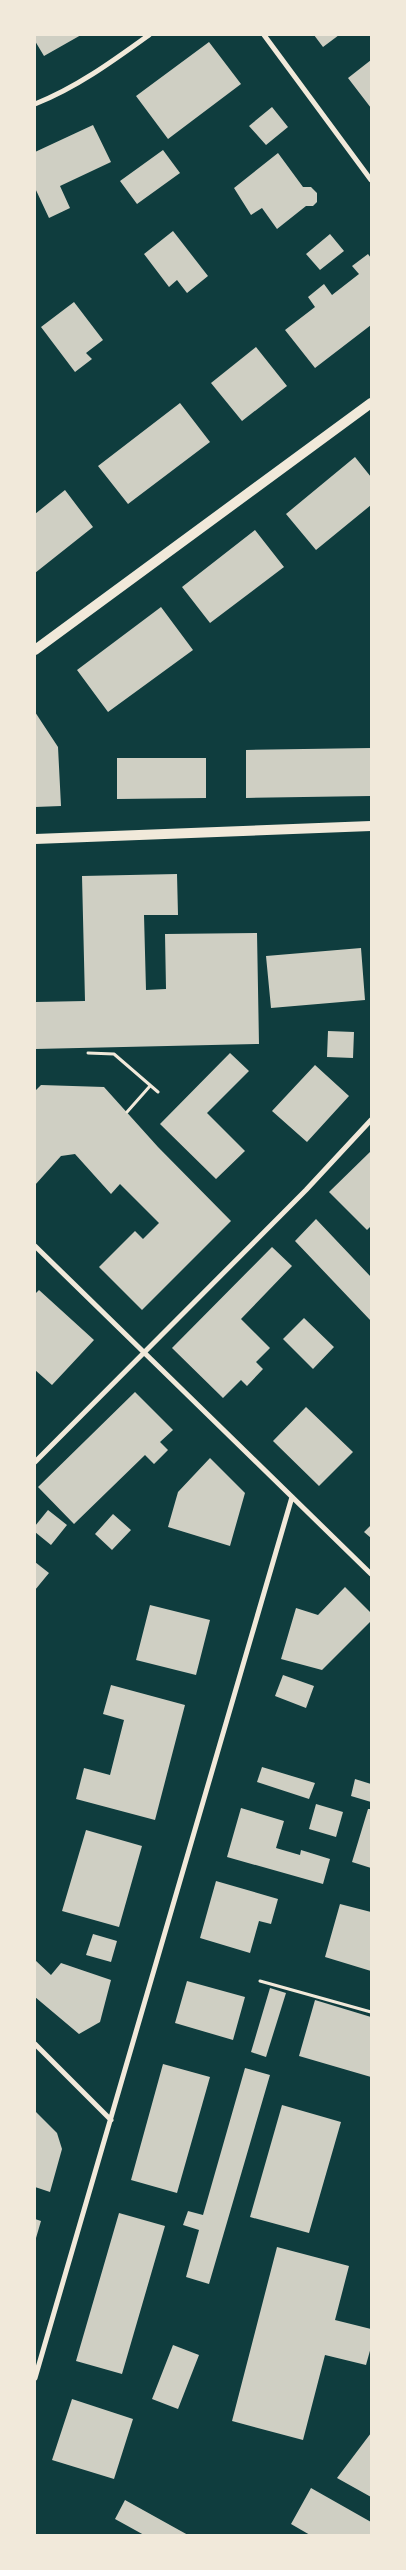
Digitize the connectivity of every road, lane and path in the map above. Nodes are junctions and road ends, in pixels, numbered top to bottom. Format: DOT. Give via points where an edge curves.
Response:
graph roads {
  1 [pos="149,35"];
  2 [pos="264,35"];
  3 [pos="35,104"];
  4 [pos="371,180"];
  5 [pos="371,403"];
  6 [pos="35,650"];
  7 [pos="371,826"];
  8 [pos="35,839"];
  9 [pos="88,1053"];
  10 [pos="150,1086"];
  11 [pos="158,1092"];
  12 [pos="127,1112"];
  13 [pos="371,1120"];
  14 [pos="35,1246"];
  15 [pos="144,1352"];
  16 [pos="35,1462"];
  17 [pos="292,1497"];
  18 [pos="371,1574"];
  19 [pos="260,1981"];
  20 [pos="371,2012"];
  21 [pos="35,2044"];
  22 [pos="111,2120"];
  23 [pos="35,2378"];
  1 -- 3 [label="street" via="109,64 54,97"];
  2 -- 4 [label="street"];
  5 -- 6 [label="main road"];
  7 -- 8 [label="main road"];
  9 -- 10 [label="path" via="114,1054"];
  10 -- 11 [label="path"];
  10 -- 12 [label="path"];
  13 -- 15 [label="street"];
  14 -- 15 [label="street"];
  15 -- 16 [label="street"];
  15 -- 17 [label="street"];
  17 -- 18 [label="street"];
  17 -- 22 [label="street"];
  19 -- 20 [label="path"];
  21 -- 22 [label="street"];
  22 -- 23 [label="street"];
}
